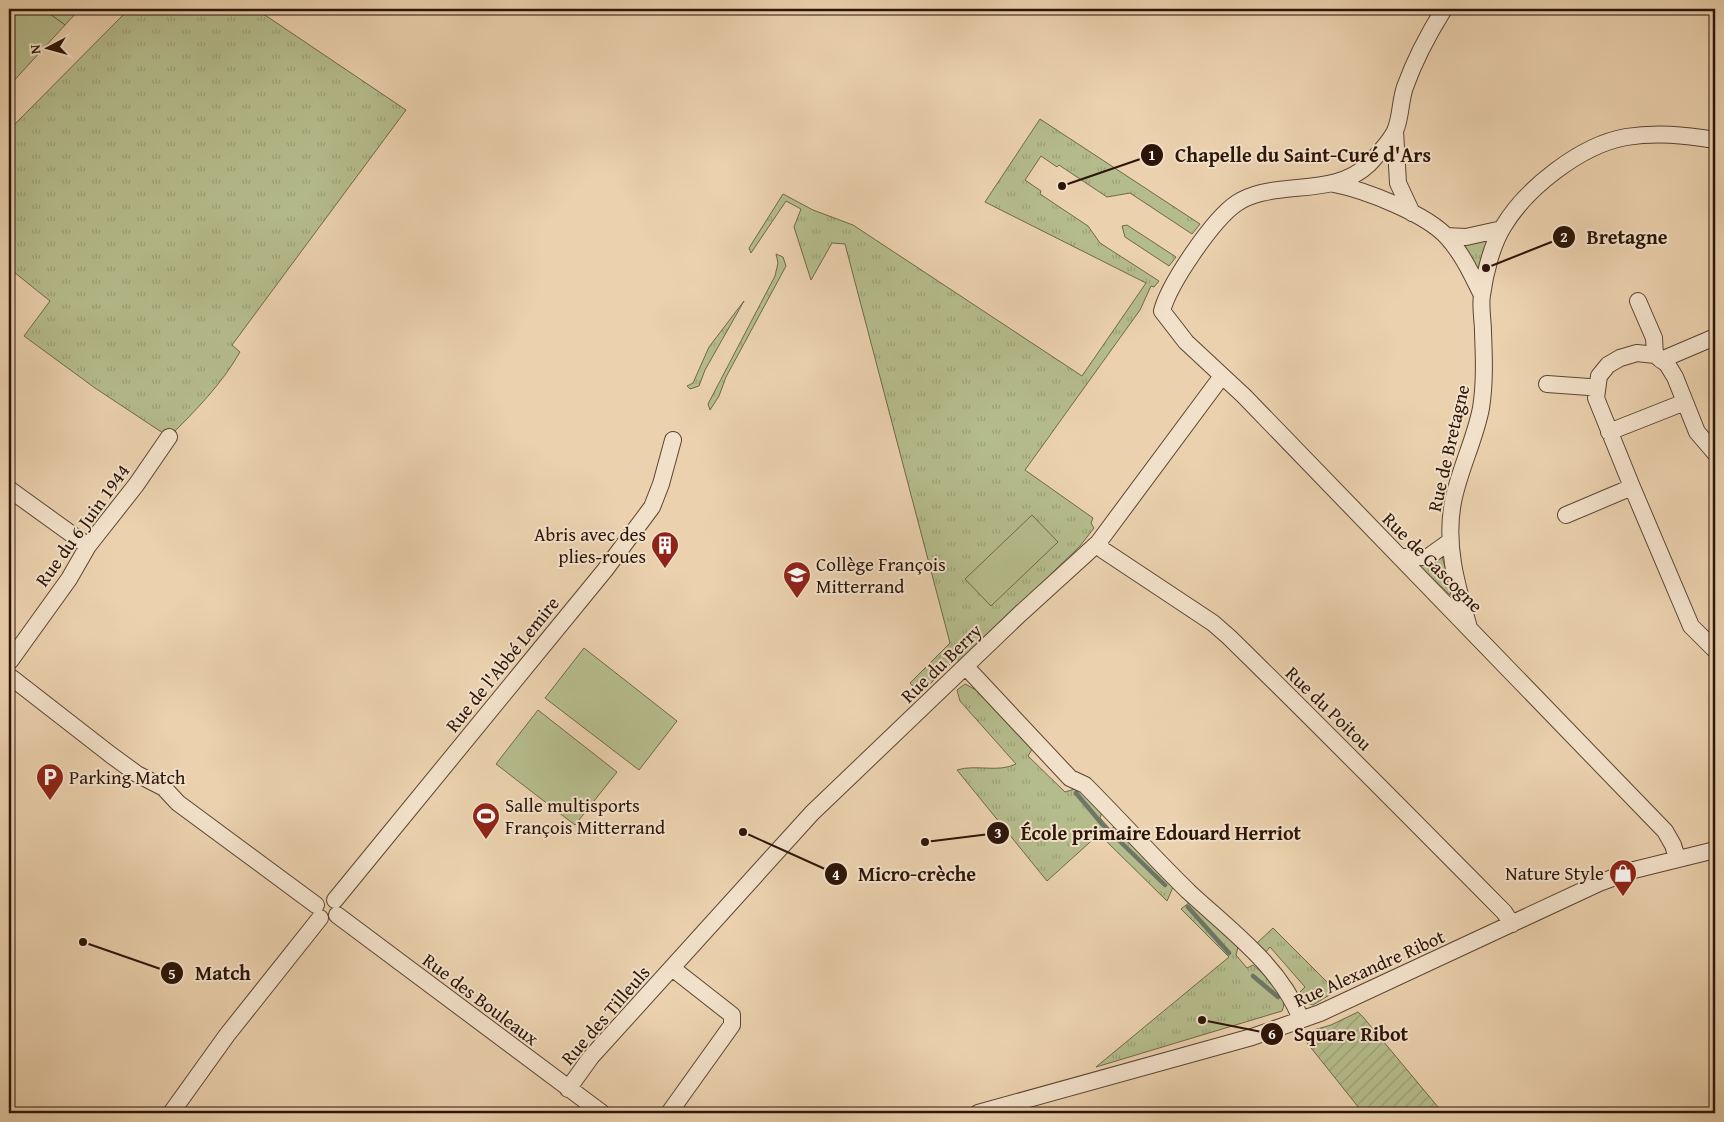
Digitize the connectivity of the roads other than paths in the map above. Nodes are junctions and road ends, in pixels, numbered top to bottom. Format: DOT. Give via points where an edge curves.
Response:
graph roads {
  1 [pos="1444,9"];
  2 [pos="1395,132"];
  3 [pos="1715,140"];
  4 [pos="1334,184"];
  5 [pos="1412,213"];
  6 [pos="1502,229"];
  7 [pos="1446,236"];
  8 [pos="1482,295"];
  9 [pos="1638,301"];
  10 [pos="1715,337"];
  11 [pos="1658,357"];
  12 [pos="1222,376"];
  13 [pos="1547,384"];
  14 [pos="1596,389"];
  15 [pos="1685,402"];
  16 [pos="1609,432"];
  17 [pos="169,437"];
  18 [pos="674,440"];
  19 [pos="1715,452"];
  20 [pos="1632,487"];
  21 [pos="9,489"];
  22 [pos="1566,515"];
  23 [pos="1449,542"];
  24 [pos="1098,543"];
  25 [pos="88,546"];
  26 [pos="1402,557"];
  27 [pos="1469,626"];
  28 [pos="1715,650"];
  29 [pos="10,660"];
  30 [pos="966,667"];
  31 [pos="10,679"];
  32 [pos="1715,850"];
  33 [pos="1677,858"];
  34 [pos="336,908"];
  35 [pos="318,911"];
  36 [pos="1512,924"];
  37 [pos="672,968"];
  38 [pos="1301,1019"];
  39 [pos="568,1089"];
  40 [pos="171,1113"];
  41 [pos="602,1113"];
  42 [pos="669,1113"];
  43 [pos="978,1113"];
  1 -- 2 [label="street" via="1404,88"];
  2 -- 4 [label="street" via="1368,164"];
  2 -- 5 [label="street" via="1398,182"];
  3 -- 6 [label="street, Rue de Bretagne" via="1665,133 1624,137 1607,143 1572,160 1548,178 1522,203"];
  4 -- 5 [label="street" via="1354,188"];
  4 -- 12 [label="street, Rue de Gascogne" via="1281,189 1236,203 1191,257 1165,296 1162,311 1167,320"];
  5 -- 7 [label="street"];
  6 -- 7 [label="street" via="1466,237"];
  6 -- 8 [label="street, Rue de Bretagne"];
  7 -- 8 [label="street"];
  8 -- 23 [label="street, Rue de Bretagne" via="1482,400 1471,448 1453,501"];
  9 -- 11 [label="street" via="1654,338"];
  10 -- 11 [label="street"];
  11 -- 14 [label="street" via="1637,353 1620,358 1599,376"];
  11 -- 15 [label="street" via="1675,377"];
  12 -- 24 [label="street, Rue du Berry"];
  12 -- 26 [label="street, Rue de Gascogne"];
  13 -- 14 [label="street"];
  14 -- 16 [label="street" via="1596,398"];
  15 -- 16 [label="street"];
  15 -- 19 [label="street" via="1697,432"];
  16 -- 20 [label="street"];
  17 -- 25 [label="street, Rue du 6 Juin 1944"];
  18 -- 34 [label="street, Rue de l'Abbé Lemire" via="652,507"];
  20 -- 22 [label="street"];
  20 -- 28 [label="street" via="1691,626"];
  21 -- 25 [label="street"];
  23 -- 26 [label="street" via="1428,557"];
  23 -- 27 [label="street, Rue de Bretagne"];
  24 -- 30 [label="street, Rue du Berry"];
  24 -- 36 [label="street, Rue du Poitou" via="1103,550 1229,638 1376,781"];
  25 -- 29 [label="street, Rue du 6 Juin 1944" via="69,579"];
  26 -- 27 [label="street, Rue de Gascogne"];
  27 -- 33 [label="street, Rue de Gascogne" via="1665,831"];
  29 -- 31 [label="street" via="15,672"];
  30 -- 37 [label="street, Rue du Berry" via="812,814"];
  30 -- 38 [label="street" via="1070,778 1085,785 1245,943 1293,998"];
  31 -- 35 [label="street" via="117,760 164,788 178,803"];
  32 -- 33 [label="street, Rue Alexandre Ribot"];
  33 -- 36 [label="street, Rue Alexandre Ribot" via="1599,883"];
  34 -- 35 [label="street" via="328,920"];
  34 -- 39 [label="street, Rue des Bouleaux"];
  35 -- 40 [label="street"];
  36 -- 38 [label="street, Rue Alexandre Ribot" via="1358,997"];
  37 -- 39 [label="street, Rue des Tilleuls" via="591,1057"];
  37 -- 42 [label="street" via="724,1006 732,1015 732,1025"];
  38 -- 43 [label="street, Rue Alexandre Ribot" via="1252,1037"];
  39 -- 41 [label="street, Rue des Bouleaux"];
}
